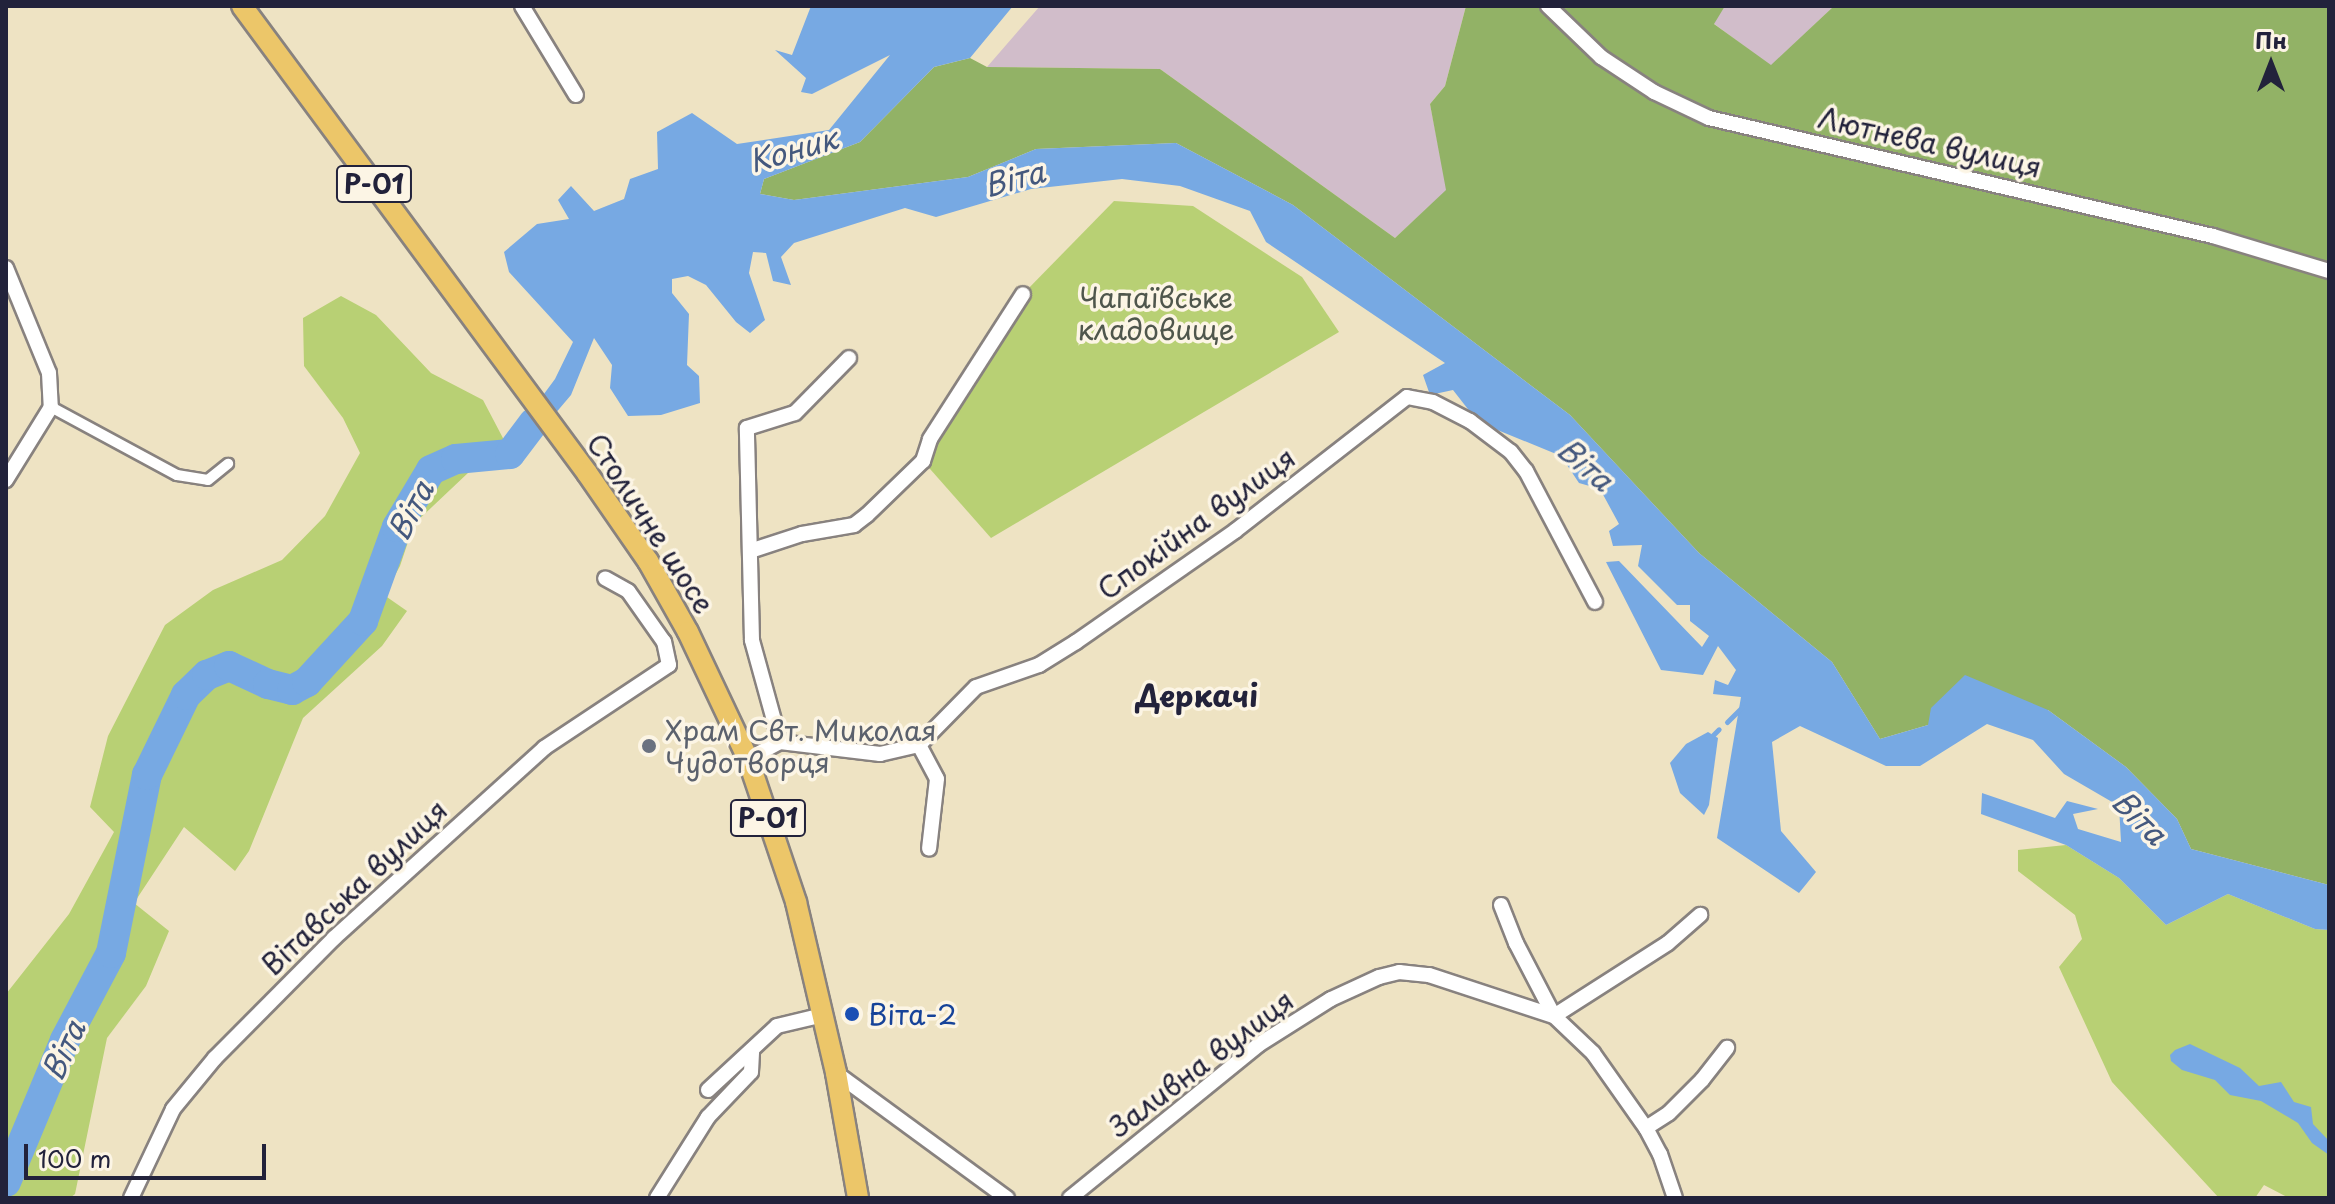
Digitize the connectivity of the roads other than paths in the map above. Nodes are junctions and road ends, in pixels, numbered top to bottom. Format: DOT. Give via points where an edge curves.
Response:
graph roads {
  1 [pos="242,6"];
  2 [pos="522,6"];
  3 [pos="1548,6"];
  4 [pos="576,95"];
  5 [pos="6,268"];
  6 [pos="2329,271"];
  7 [pos="1023,294"];
  8 [pos="849,358"];
  9 [pos="51,407"];
  10 [pos="228,464"];
  11 [pos="6,480"];
  12 [pos="750,551"];
  13 [pos="605,578"];
  14 [pos="1595,602"];
  15 [pos="780,742"];
  16 [pos="919,745"];
  17 [pos="748,759"];
  18 [pos="929,849"];
  19 [pos="1501,905"];
  20 [pos="1700,915"];
  21 [pos="823,1015"];
  22 [pos="1554,1016"];
  23 [pos="1727,1048"];
  24 [pos="752,1050"];
  25 [pos="836,1073"];
  26 [pos="708,1090"];
  27 [pos="1646,1128"];
  28 [pos="131,1198"];
  29 [pos="657,1198"];
  30 [pos="858,1198"];
  31 [pos="1007,1198"];
  32 [pos="1070,1198"];
  33 [pos="1675,1198"];
  1 -- 17 [label="main road, Столичне шосе / Р-01" via="648,561"];
  2 -- 4 [label="street"];
  3 -- 6 [label="street, Лютнева вулиця" via="1601,57 1654,92 1709,118 2213,236"];
  5 -- 9 [label="street" via="49,373"];
  7 -- 12 [label="street" via="930,439 923,461 867,515 854,525"];
  8 -- 12 [label="street" via="795,413 747,428"];
  9 -- 10 [label="street" via="177,475 208,480"];
  9 -- 11 [label="street"];
  12 -- 15 [label="street" via="752,640"];
  13 -- 28 [label="street, Вітавська вулиця" via="628,591 664,642 669,665 544,748 334,938 215,1058 173,1109"];
  14 -- 16 [label="street, Спокійна вулиця" via="1511,452 1470,421 1433,402 1407,397 1235,531 1076,642 1039,665 976,687"];
  15 -- 16 [label="street" via="880,754"];
  15 -- 17 [label="street"];
  16 -- 18 [label="street" via="937,779"];
  17 -- 21 [label="main road, Столичне шосе / Р-01" via="796,902"];
  19 -- 22 [label="street"];
  20 -- 22 [label="street" via="1668,943"];
  21 -- 24 [label="street" via="777,1026"];
  21 -- 25 [label="main road, Столичне шосе / Р-01"];
  22 -- 27 [label="street" via="1593,1053"];
  22 -- 32 [label="street, Заливна вулиця" via="1429,975 1399,972 1379,977 1331,999 1258,1045"];
  23 -- 27 [label="street" via="1680,1102"];
  24 -- 26 [label="street"];
  24 -- 29 [label="street" via="751,1072 708,1117"];
  25 -- 30 [label="main road, Столичне шосе / Р-01"];
  25 -- 31 [label="street"];
  27 -- 33 [label="street"];
}
